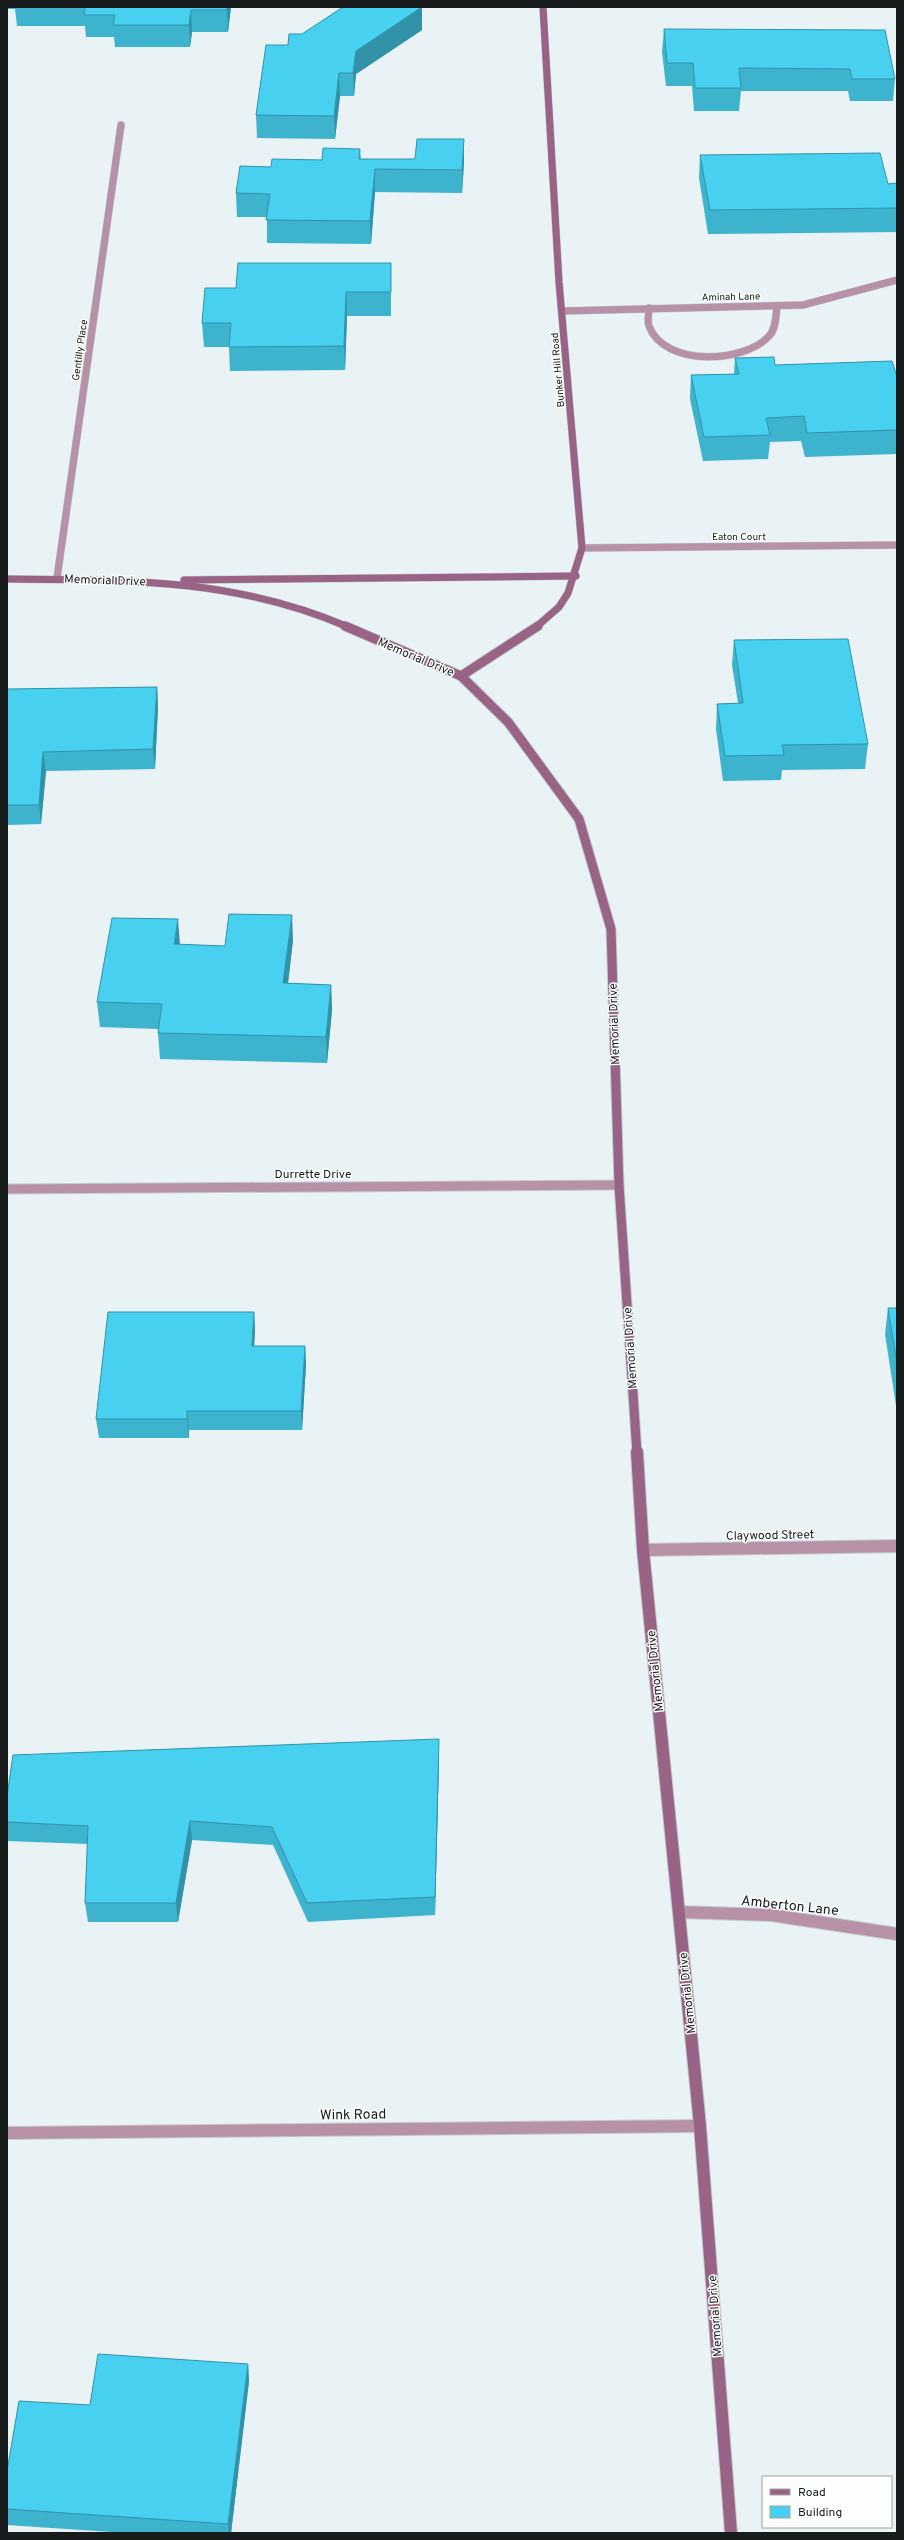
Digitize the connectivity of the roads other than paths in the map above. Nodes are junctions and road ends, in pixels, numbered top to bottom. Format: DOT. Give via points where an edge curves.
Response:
graph roads {
  1 [pos="543,7"];
  2 [pos="121,125"];
  3 [pos="897,280"];
  4 [pos="776,306"];
  5 [pos="649,308"];
  6 [pos="562,311"];
  7 [pos="897,545"];
  8 [pos="582,548"];
  9 [pos="576,576"];
  10 [pos="57,578"];
  11 [pos="7,579"];
  12 [pos="136,580"];
  13 [pos="461,676"];
  14 [pos="619,1185"];
  15 [pos="7,1189"];
  16 [pos="897,1546"];
  17 [pos="643,1550"];
  18 [pos="679,1912"];
  19 [pos="897,1934"];
  20 [pos="700,2126"];
  21 [pos="7,2133"];
  22 [pos="731,2533"];
  1 -- 6 [label="street, Bunker Hill Road"];
  2 -- 10 [label="street, Gentilly Place"];
  3 -- 4 [label="street, Aminah Lane" via="803,305"];
  4 -- 5 [label="street, Aminah Lane"];
  4 -- 5 [label="street" via="771,334 756,349 725,358 688,355 662,343 649,326"];
  5 -- 6 [label="street, Aminah Lane"];
  6 -- 8 [label="street, Bunker Hill Road"];
  7 -- 8 [label="street, Eaton Court"];
  8 -- 9 [label="street, Bunker Hill Road"];
  9 -- 12 [label="street"];
  9 -- 13 [label="street, Bunker Hill Road" via="559,606 528,632"];
  10 -- 11 [label="street, Memorial Drive"];
  10 -- 12 [label="street, Memorial Drive"];
  12 -- 13 [label="street, Memorial Drive" via="222,590 317,614"];
  13 -- 14 [label="street, Memorial Drive" via="508,722 579,820 611,929"];
  14 -- 15 [label="street, Durrette Drive"];
  14 -- 17 [label="street, Memorial Drive"];
  16 -- 17 [label="street, Claywood Street"];
  17 -- 18 [label="street, Memorial Drive"];
  18 -- 19 [label="street, Amberton Lane" via="771,1915"];
  18 -- 20 [label="street, Memorial Drive"];
  20 -- 21 [label="street, Wink Road"];
  20 -- 22 [label="street, Memorial Drive"];
}
